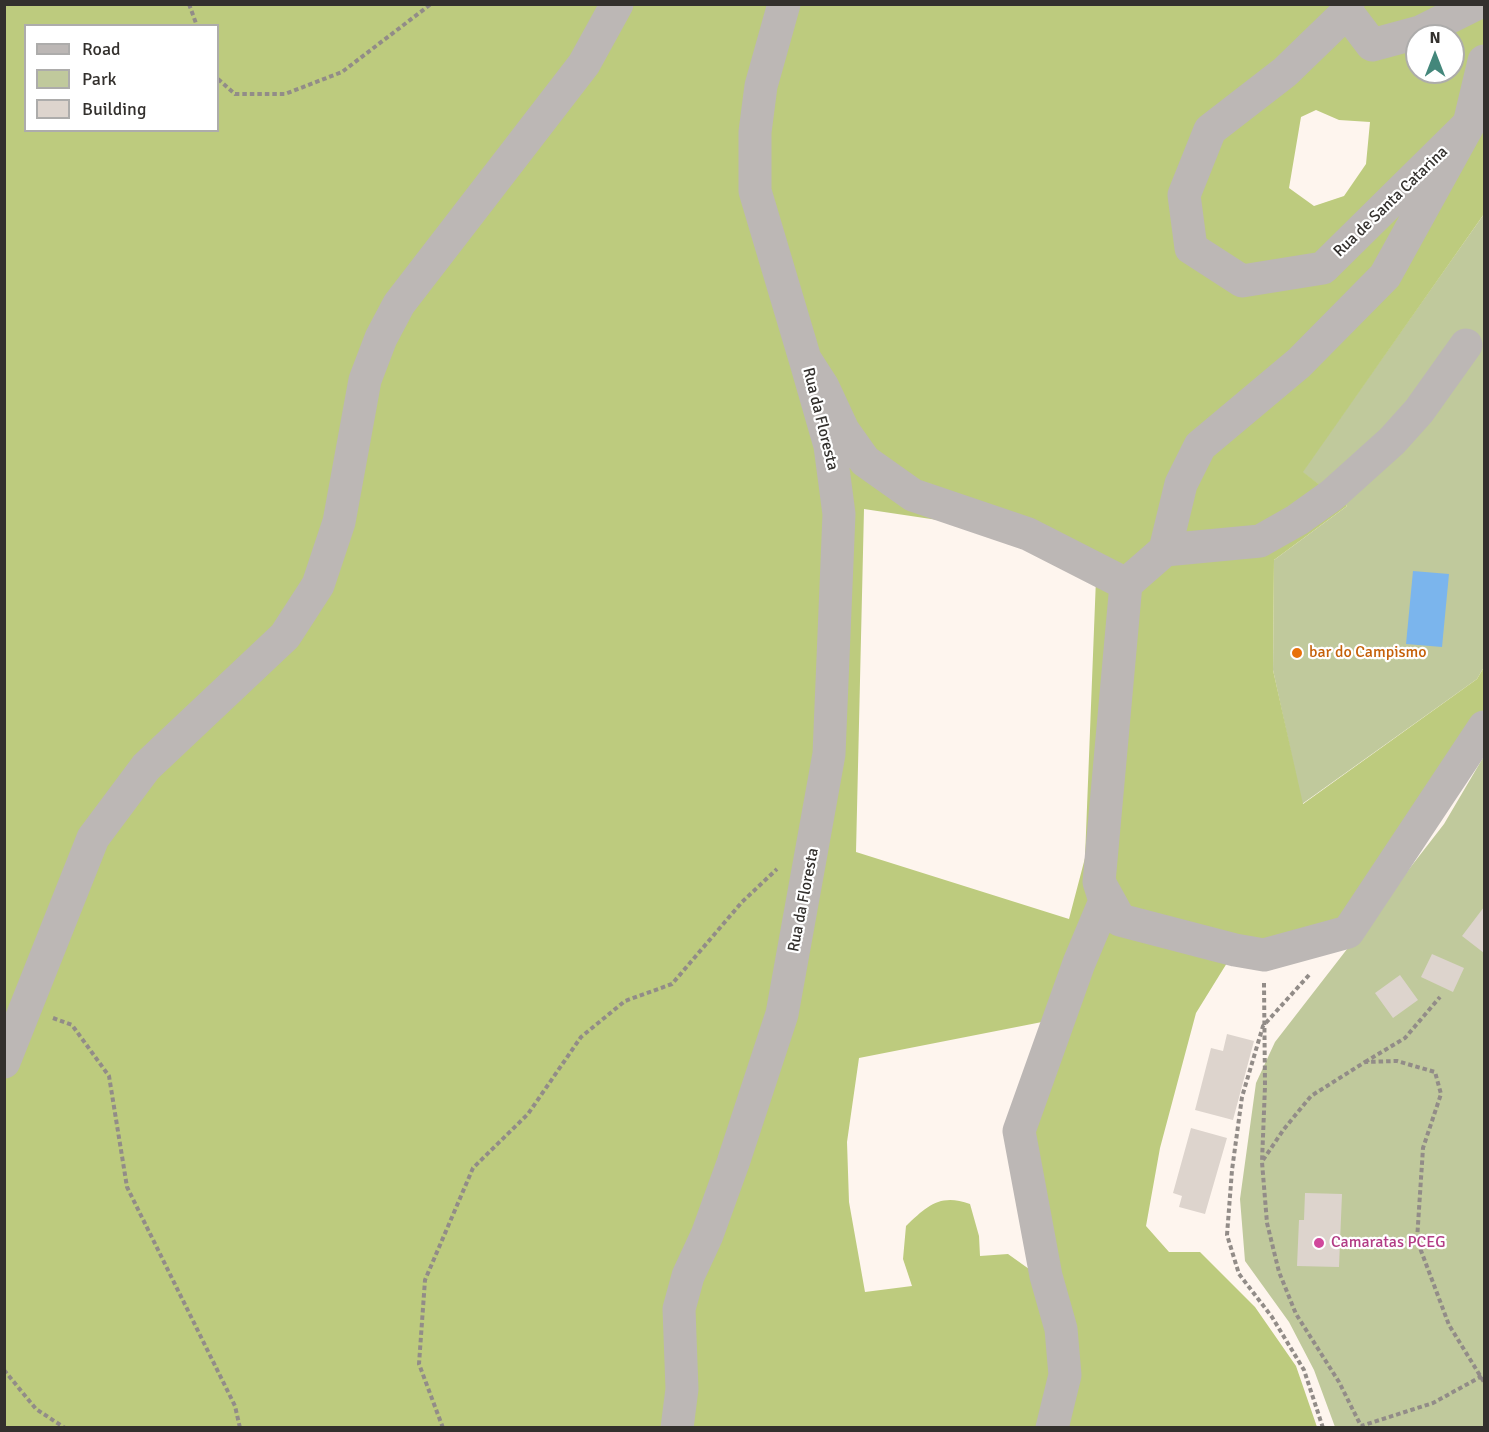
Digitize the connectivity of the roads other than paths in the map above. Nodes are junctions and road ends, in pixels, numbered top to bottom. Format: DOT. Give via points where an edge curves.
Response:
graph roads {
  1 [pos="617,4"];
  2 [pos="784,4"];
  3 [pos="1476,4"];
  4 [pos="1347,8"];
  5 [pos="1485,61"];
  6 [pos="1477,114"];
  7 [pos="1466,345"];
  8 [pos="806,359"];
  9 [pos="1165,550"];
  10 [pos="1126,584"];
  11 [pos="1485,727"];
  12 [pos="1099,882"];
  13 [pos="4,1062"];
  14 [pos="677,1428"];
  15 [pos="1052,1428"];
  1 -- 13 [label="street" via="584,64 399,304 365,380 339,522 318,585 285,636 146,767 93,838"];
  2 -- 8 [label="street" via="761,86 755,132 755,191"];
  3 -- 4 [label="street" via="1420,32 1372,45"];
  4 -- 6 [label="street, Rua de Santa Catarina" via="1285,72 1210,130 1184,195 1191,248 1242,281 1323,268"];
  5 -- 6 [label="street"];
  6 -- 9 [label="street" via="1385,276 1299,363 1200,446 1181,484"];
  7 -- 9 [label="street" via="1419,411 1392,441 1340,489 1297,520 1260,541"];
  8 -- 10 [label="street" via="843,430 865,461 913,495 1028,534"];
  8 -- 14 [label="street, Rua da Floresta" via="830,446 838,514 829,754 782,1014 679,1309 682,1389"];
  9 -- 10 [label="street"];
  10 -- 12 [label="street"];
  11 -- 12 [label="street" via="1348,932 1264,955 1235,950 1120,920"];
  12 -- 15 [label="street" via="1105,901 1078,963 1019,1131 1061,1329 1065,1375"];
}
